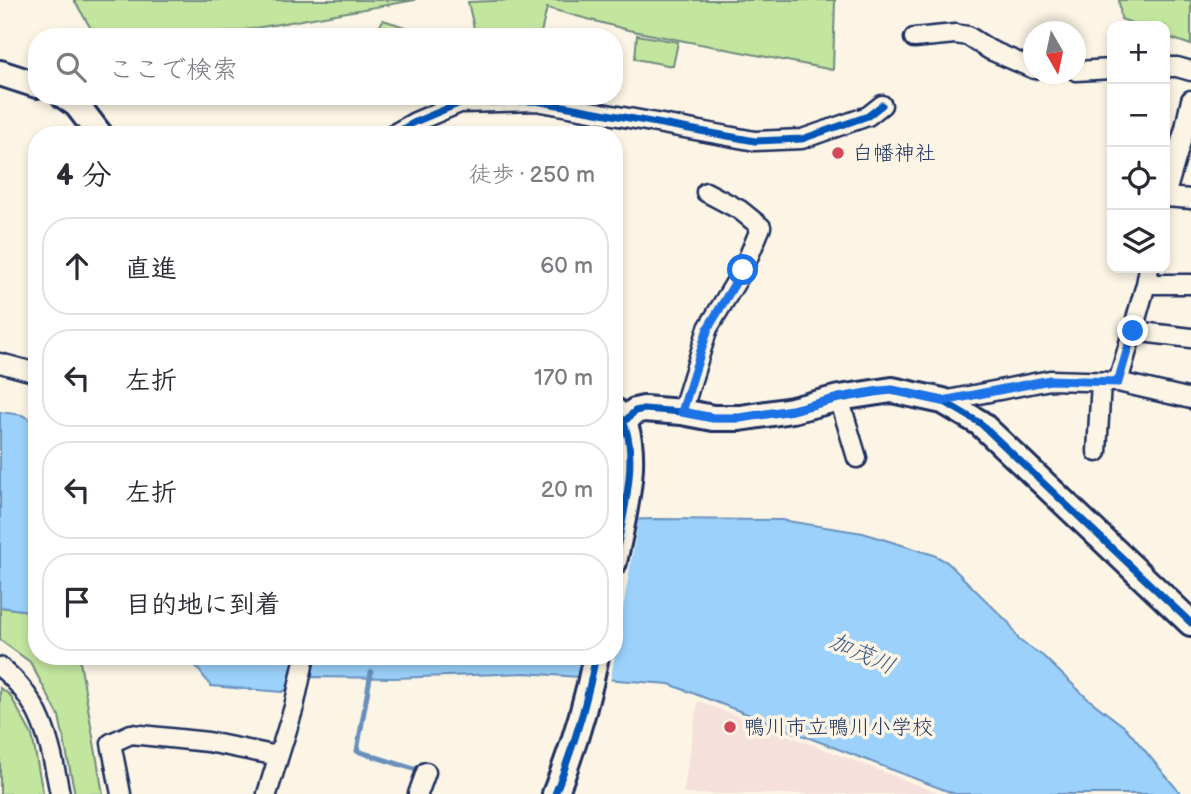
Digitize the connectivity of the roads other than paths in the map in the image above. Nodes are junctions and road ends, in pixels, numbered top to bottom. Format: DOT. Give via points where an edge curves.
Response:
graph roads {
  1 [pos="914,38"];
  2 [pos="1023,64"];
  3 [pos="1170,67"];
  4 [pos="1107,69"];
  5 [pos="1086,70"];
  6 [pos="1191,71"];
  7 [pos="0,73"];
  8 [pos="28,82"];
  9 [pos="1191,100"];
  10 [pos="78,105"];
  11 [pos="455,105"];
  12 [pos="558,105"];
  13 [pos="882,105"];
  14 [pos="93,126"];
  15 [pos="408,126"];
  16 [pos="1188,128"];
  17 [pos="1170,182"];
  18 [pos="706,192"];
  19 [pos="1170,197"];
  20 [pos="1191,199"];
  21 [pos="1148,276"];
  22 [pos="1191,284"];
  23 [pos="1133,331"];
  24 [pos="1191,338"];
  25 [pos="0,363"];
  26 [pos="28,371"];
  27 [pos="1109,382"];
  28 [pos="839,398"];
  29 [pos="1191,398"];
  30 [pos="943,401"];
  31 [pos="682,412"];
  32 [pos="623,415"];
  33 [pos="623,429"];
  34 [pos="1097,452"];
  35 [pos="857,458"];
  36 [pos="623,495"];
  37 [pos="1191,623"];
  38 [pos="303,665"];
  39 [pos="594,665"];
  40 [pos="0,667"];
  41 [pos="278,756"];
  42 [pos="426,772"];
  43 [pos="60,794"];
  44 [pos="121,794"];
  45 [pos="267,794"];
  46 [pos="418,794"];
  47 [pos="555,794"];
  1 -- 2 [label="street" via="968,36"];
  3 -- 6 [label="street"];
  4 -- 5 [label="street"];
  7 -- 8 [label="street"];
  9 -- 16 [label="street"];
  10 -- 14 [label="street"];
  11 -- 15 [label="street"];
  12 -- 13 [label="street" via="755,141 802,139 868,116"];
  16 -- 17 [label="street"];
  18 -- 31 [label="street" via="761,227 743,270 708,328"];
  19 -- 20 [label="street"];
  21 -- 22 [label="street"];
  21 -- 23 [label="street"];
  23 -- 24 [label="street"];
  23 -- 27 [label="street"];
  25 -- 26 [label="street"];
  27 -- 29 [label="street"];
  27 -- 30 [label="street" via="1050,380"];
  27 -- 34 [label="street"];
  28 -- 30 [label="street" via="892,390"];
  28 -- 31 [label="street" via="740,418"];
  28 -- 35 [label="street"];
  30 -- 37 [label="street" via="980,423"];
  31 -- 32 [label="street" via="638,410"];
  33 -- 36 [label="street" via="630,451"];
  38 -- 41 [label="street"];
  39 -- 47 [label="street"];
  40 -- 43 [label="street" via="26,691 42,721"];
  41 -- 44 [label="street" via="131,734 111,743"];
  41 -- 45 [label="street"];
  42 -- 46 [label="street"];
}
